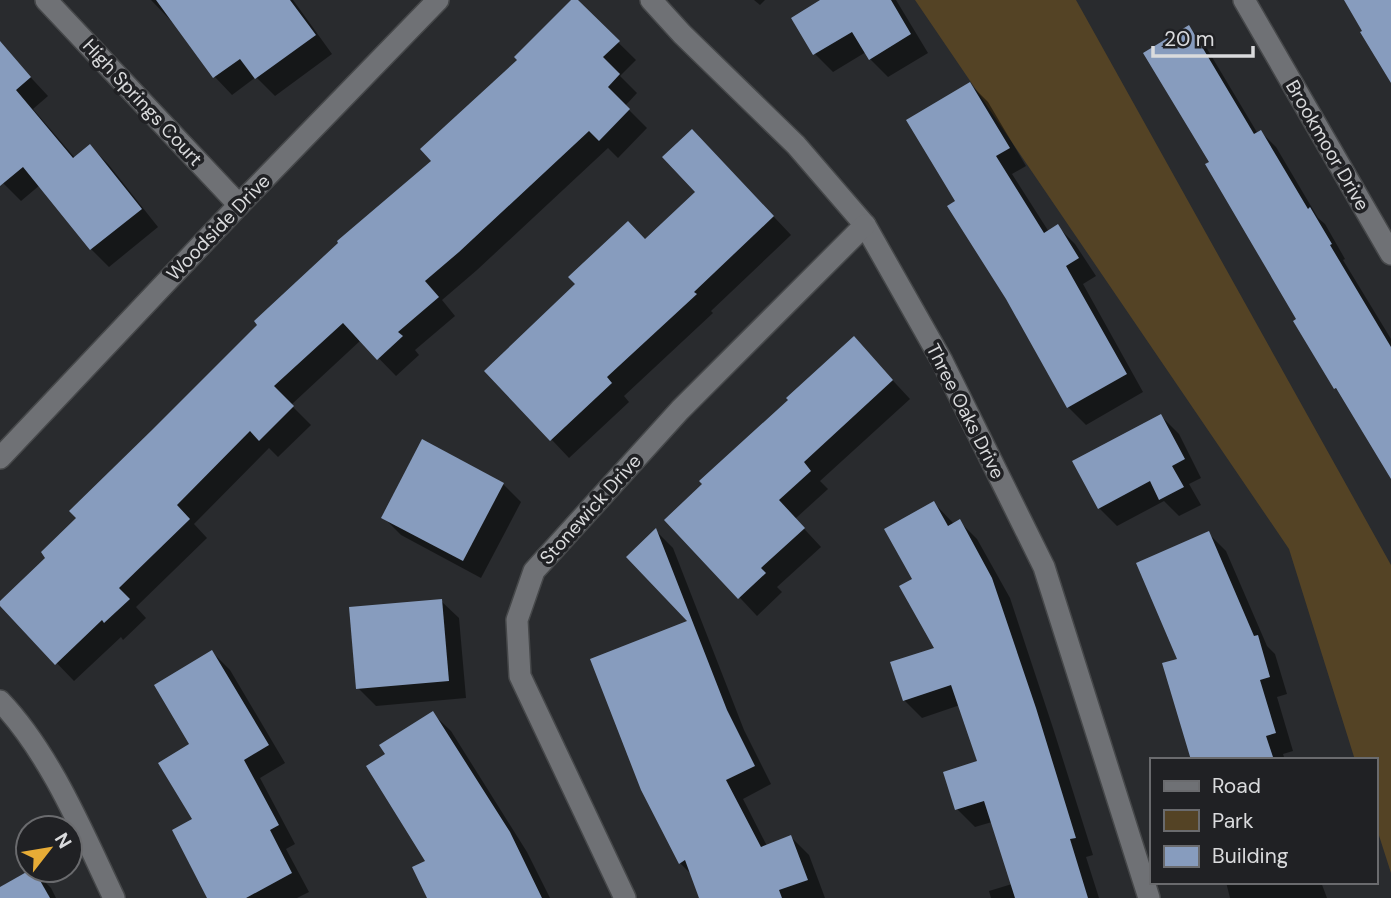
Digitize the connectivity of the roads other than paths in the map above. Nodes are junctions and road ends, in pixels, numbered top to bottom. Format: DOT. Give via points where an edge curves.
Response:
graph roads {
  1 [pos="46,0"];
  2 [pos="438,0"];
  3 [pos="651,0"];
  4 [pos="1244,0"];
  5 [pos="239,205"];
  6 [pos="865,225"];
  7 [pos="1391,254"];
  8 [pos="0,458"];
  9 [pos="0,701"];
  10 [pos="114,898"];
  11 [pos="625,898"];
  12 [pos="1150,898"];
  1 -- 5 [label="street, High Springs Court"];
  2 -- 5 [label="street, Woodside Drive"];
  3 -- 6 [label="street, Three Oaks Drive" via="796,145"];
  4 -- 7 [label="street, Brookmoor Drive"];
  5 -- 8 [label="street, Woodside Drive"];
  6 -- 11 [label="street, Stonewick Drive" via="680,410 534,571 517,620 520,676"];
  6 -- 12 [label="street, Three Oaks Drive" via="942,361 1044,567"];
  9 -- 10 [label="street" via="69,802"];
}
